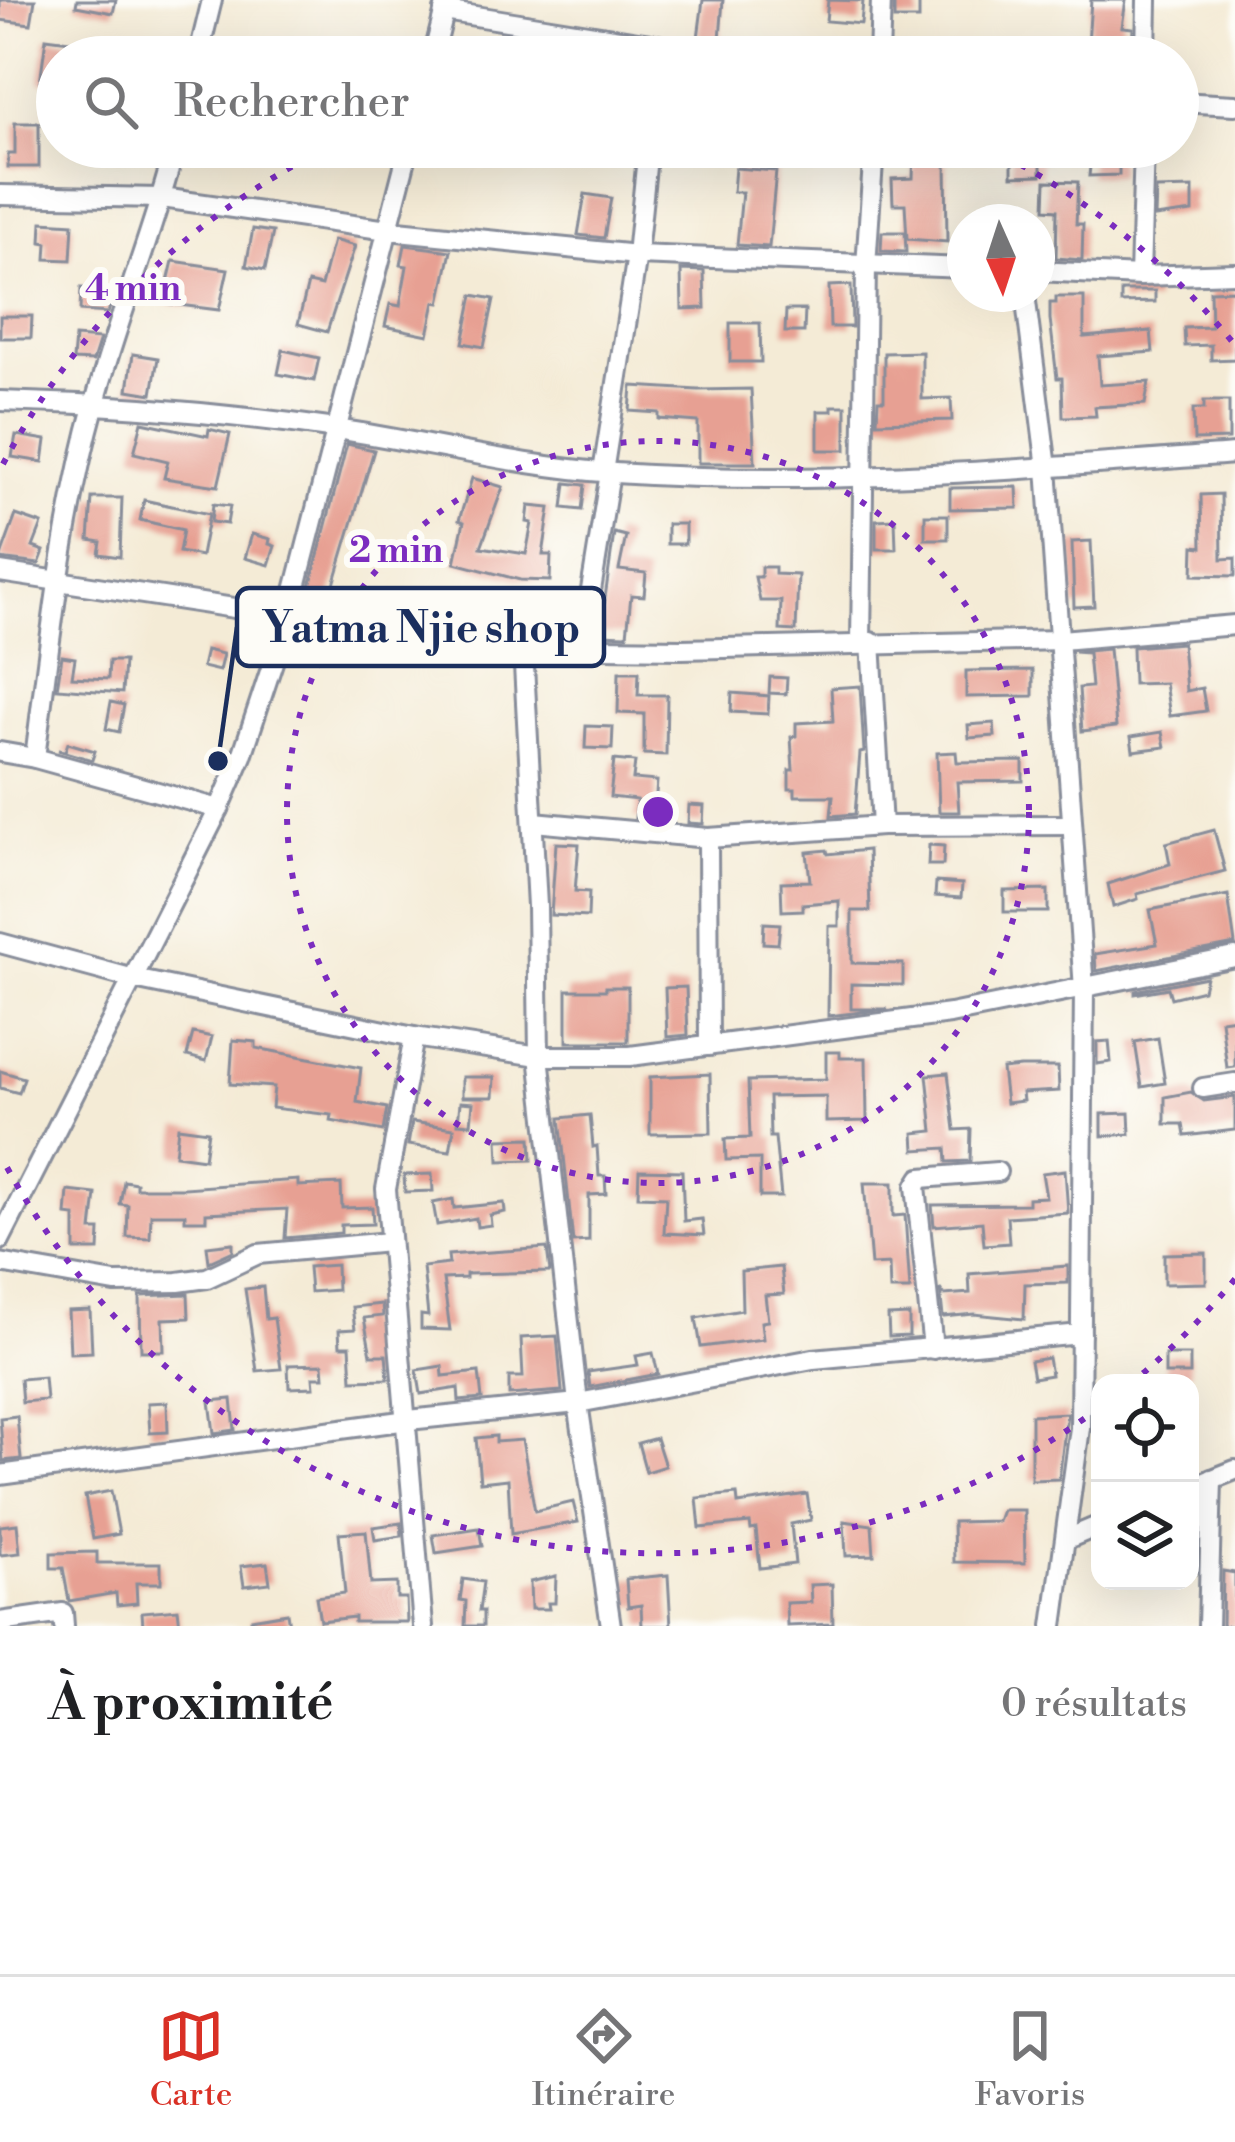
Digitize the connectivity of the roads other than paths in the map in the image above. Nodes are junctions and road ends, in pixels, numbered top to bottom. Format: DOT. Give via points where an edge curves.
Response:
graph roads {
  1 [pos="212,0"];
  2 [pos="881,0"];
  3 [pos="1147,0"];
  4 [pos="446,6"];
  5 [pos="203,36"];
  6 [pos="438,36"];
  7 [pos="584,36"];
  8 [pos="880,36"];
  9 [pos="1146,36"];
  10 [pos="1199,103"];
  11 [pos="1235,104"];
  12 [pos="170,168"];
  13 [pos="404,168"];
  14 [pos="646,168"];
  15 [pos="873,168"];
  16 [pos="1143,168"];
  17 [pos="0,195"];
  18 [pos="162,198"];
  19 [pos="388,230"];
  20 [pos="637,255"];
  21 [pos="866,266"];
  22 [pos="947,268"];
  23 [pos="1055,272"];
  24 [pos="1235,273"];
  25 [pos="1140,276"];
  26 [pos="1027,312"];
  27 [pos="0,401"];
  28 [pos="94,404"];
  29 [pos="334,429"];
  30 [pos="1235,454"];
  31 [pos="1046,468"];
  32 [pos="606,472"];
  33 [pos="864,478"];
  34 [pos="0,572"];
  35 [pos="57,583"];
  36 [pos="289,614"];
  37 [pos="1235,625"];
  38 [pos="1061,640"];
  39 [pos="866,642"];
  40 [pos="524,646"];
  41 [pos="582,646"];
  42 [pos="0,752"];
  43 [pos="35,758"];
  44 [pos="219,809"];
  45 [pos="534,822"];
  46 [pos="1071,825"];
  47 [pos="882,826"];
  48 [pos="708,838"];
  49 [pos="0,943"];
  50 [pos="1235,957"];
  51 [pos="134,979"];
  52 [pos="1084,989"];
  53 [pos="414,1037"];
  54 [pos="710,1046"];
  55 [pos="539,1056"];
  56 [pos="1235,1084"];
  57 [pos="1203,1088"];
  58 [pos="997,1172"];
  59 [pos="0,1240"];
  60 [pos="389,1242"];
  61 [pos="0,1264"];
  62 [pos="1081,1334"];
  63 [pos="933,1349"];
  64 [pos="578,1403"];
  65 [pos="408,1420"];
  66 [pos="1235,1470"];
  67 [pos="0,1475"];
  68 [pos="1212,1479"];
  69 [pos="1199,1485"];
  70 [pos="1091,1529"];
  71 [pos="1067,1539"];
  72 [pos="0,1622"];
  73 [pos="64,1626"];
  74 [pos="423,1626"];
  75 [pos="611,1626"];
  76 [pos="1053,1626"];
  77 [pos="1208,1626"];
  1 -- 5 [label="street"];
  2 -- 8 [label="street"];
  3 -- 9 [label="street"];
  4 -- 6 [label="street"];
  4 -- 7 [label="street"];
  10 -- 11 [label="street"];
  12 -- 18 [label="street"];
  13 -- 19 [label="street"];
  14 -- 20 [label="street"];
  15 -- 21 [label="street"];
  16 -- 25 [label="street"];
  17 -- 18 [label="street"];
  18 -- 19 [label="street"];
  18 -- 28 [label="street"];
  19 -- 20 [label="street"];
  19 -- 29 [label="street"];
  20 -- 21 [label="street"];
  20 -- 32 [label="street"];
  21 -- 22 [label="street"];
  21 -- 33 [label="street"];
  23 -- 25 [label="street"];
  24 -- 25 [label="street"];
  26 -- 31 [label="street"];
  27 -- 28 [label="street"];
  28 -- 29 [label="street"];
  28 -- 35 [label="street"];
  29 -- 32 [label="street"];
  29 -- 36 [label="street"];
  30 -- 31 [label="street"];
  31 -- 33 [label="street"];
  31 -- 38 [label="street"];
  32 -- 33 [label="street"];
  32 -- 41 [label="street"];
  33 -- 39 [label="street"];
  34 -- 35 [label="street"];
  35 -- 36 [label="street"];
  35 -- 43 [label="street"];
  36 -- 40 [label="street"];
  36 -- 44 [label="street"];
  37 -- 38 [label="street"];
  38 -- 39 [label="street"];
  38 -- 46 [label="street"];
  39 -- 41 [label="street"];
  39 -- 47 [label="street"];
  40 -- 41 [label="street"];
  40 -- 45 [label="street"];
  42 -- 43 [label="street"];
  43 -- 44 [label="street"];
  44 -- 51 [label="street"];
  45 -- 48 [label="street"];
  45 -- 55 [label="street"];
  46 -- 47 [label="street"];
  46 -- 52 [label="street"];
  47 -- 48 [label="street"];
  48 -- 54 [label="street"];
  49 -- 51 [label="street"];
  50 -- 52 [label="street"];
  51 -- 53 [label="street"];
  51 -- 59 [label="street"];
  52 -- 54 [label="street"];
  52 -- 62 [label="street"];
  53 -- 55 [label="street"];
  53 -- 60 [label="street" via="388,1172"];
  54 -- 55 [label="street"];
  55 -- 64 [label="street"];
  56 -- 57 [label="street"];
  58 -- 63 [label="street" via="921,1178 916,1186"];
  60 -- 61 [label="street" via="258,1254 178,1282 115,1283"];
  60 -- 65 [label="street"];
  62 -- 63 [label="street"];
  62 -- 71 [label="street" via="1081,1428"];
  63 -- 64 [label="street" via="813,1359"];
  64 -- 65 [label="street"];
  64 -- 75 [label="street"];
  65 -- 67 [label="street"];
  65 -- 74 [label="street"];
  66 -- 68 [label="street"];
  68 -- 69 [label="street"];
  68 -- 77 [label="street"];
  70 -- 71 [label="street"];
  71 -- 76 [label="street"];
  72 -- 73 [label="street" via="63,1613"];
}
